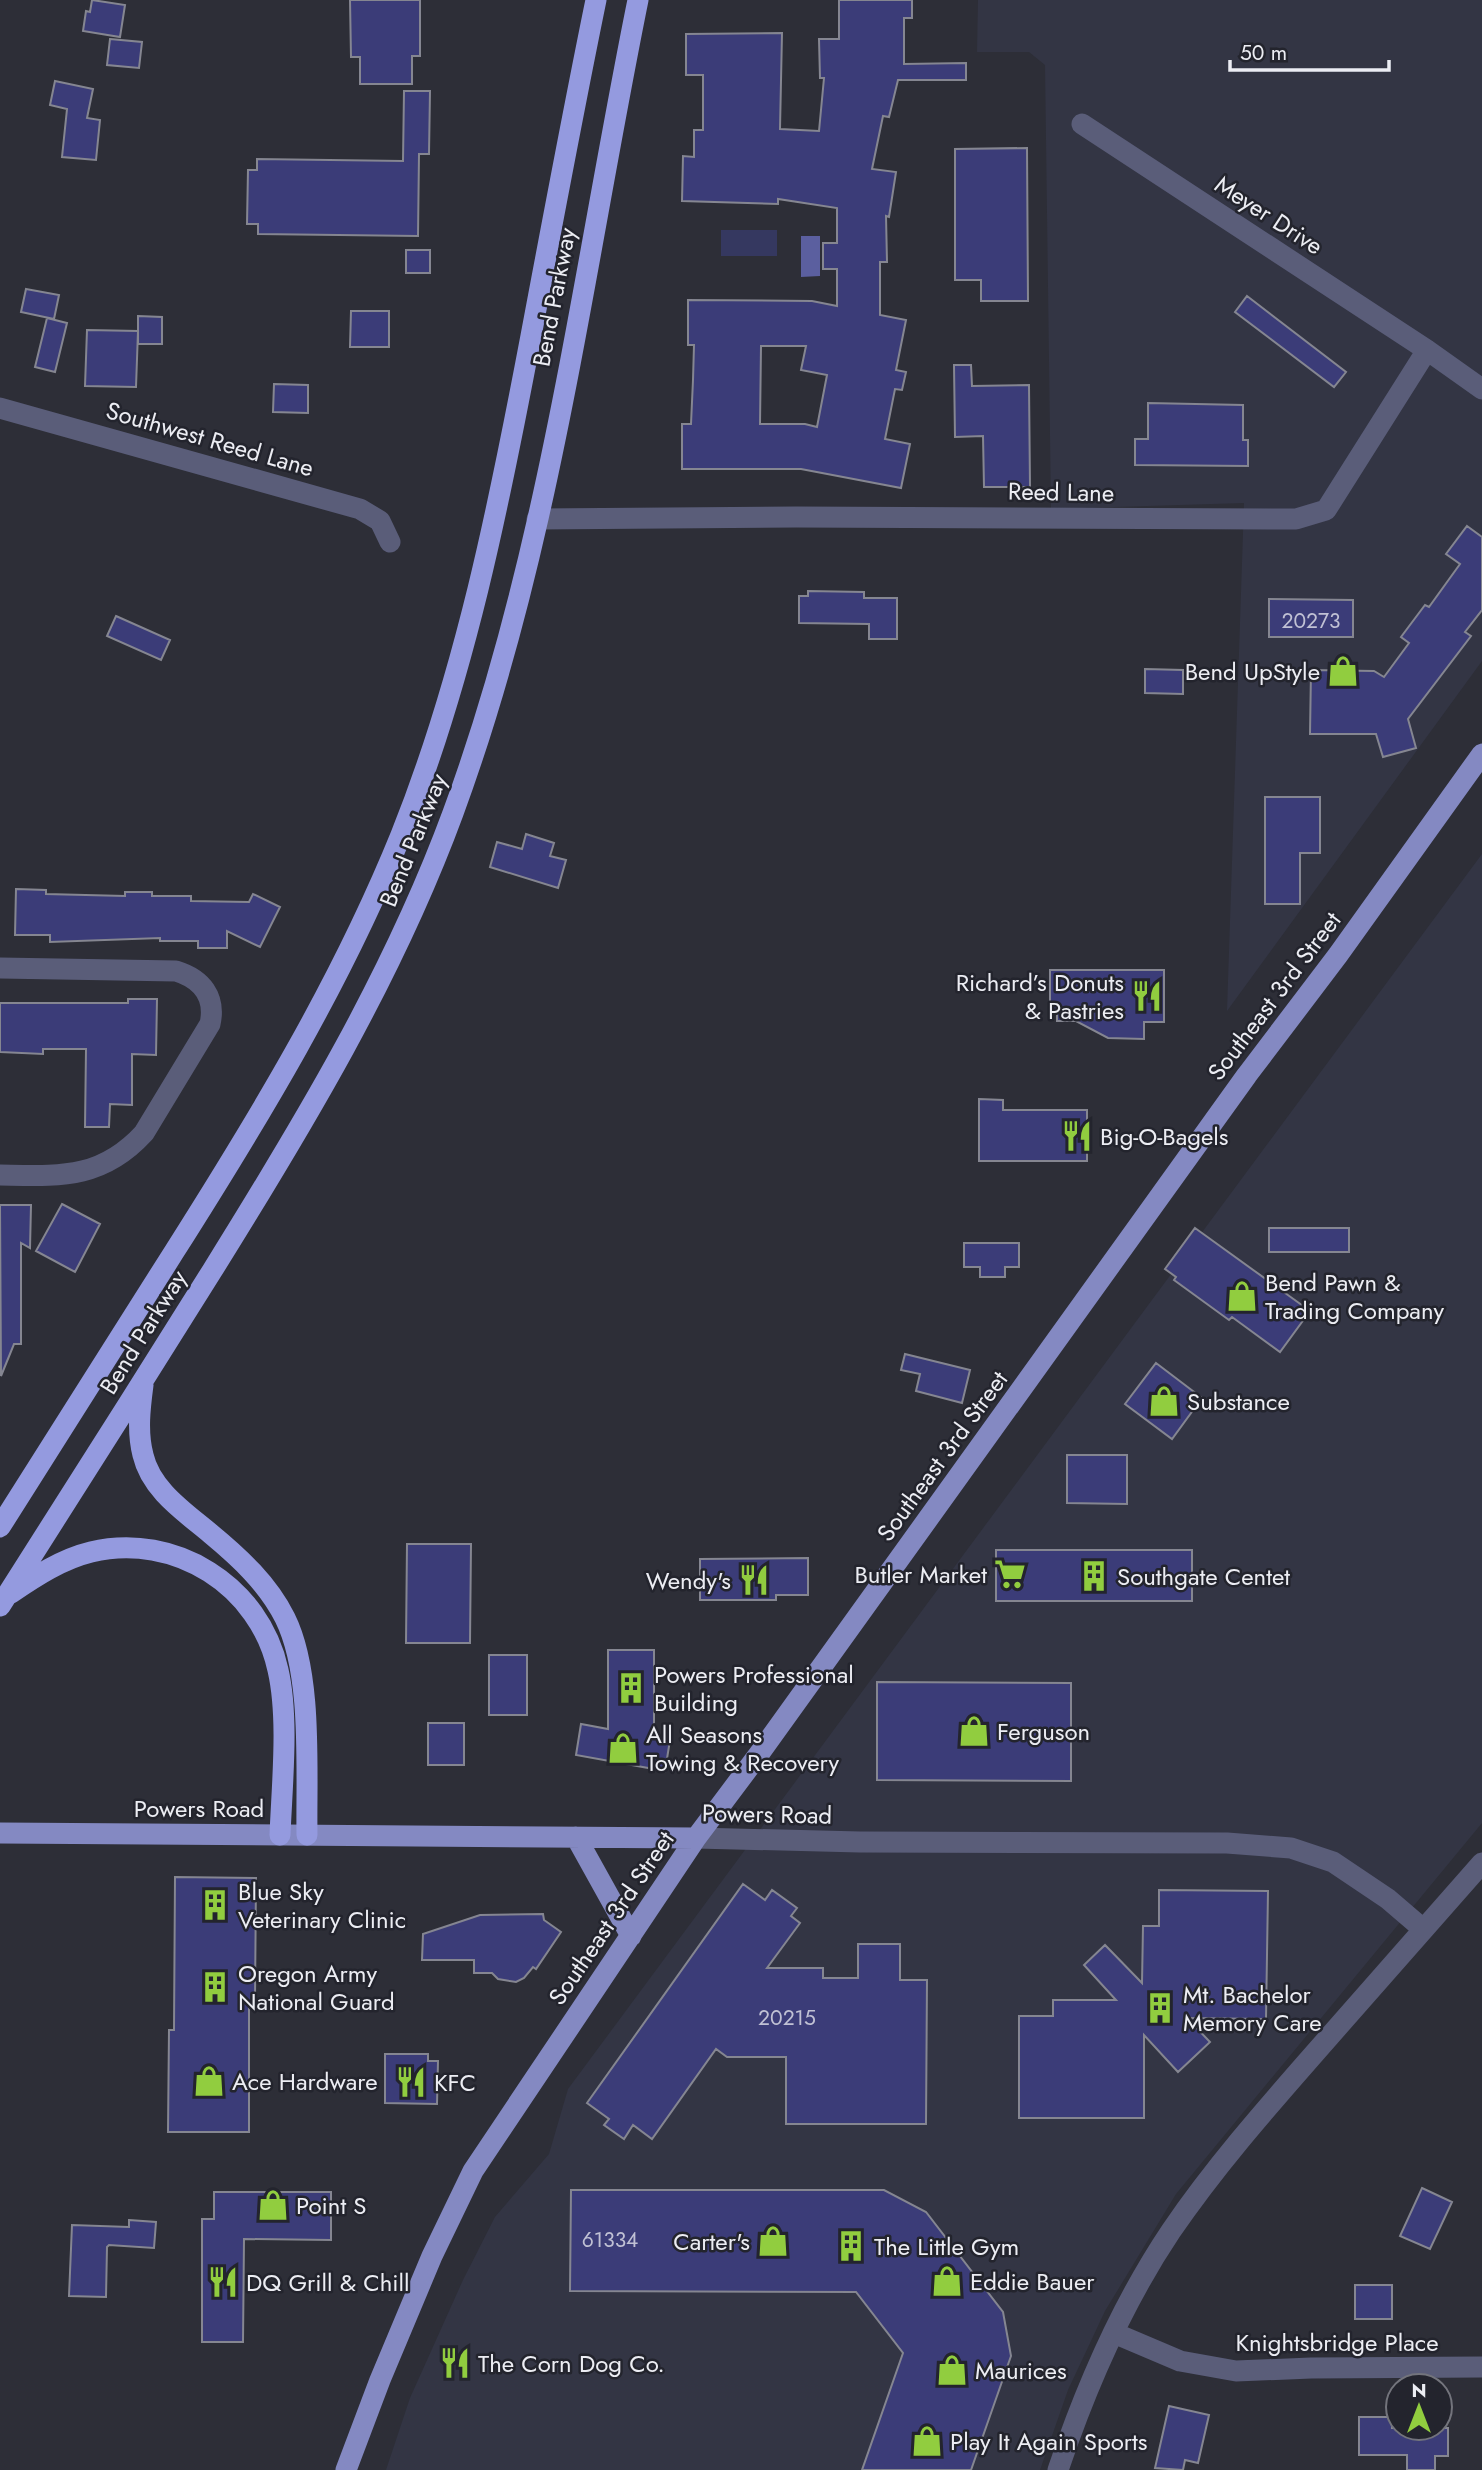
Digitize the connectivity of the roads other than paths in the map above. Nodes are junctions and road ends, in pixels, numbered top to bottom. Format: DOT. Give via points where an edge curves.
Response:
graph roads {
  1 [pos="596,0"];
  2 [pos="638,0"];
  3 [pos="1082,124"];
  4 [pos="1427,350"];
  5 [pos="1482,389"];
  6 [pos="0,408"];
  7 [pos="537,519"];
  8 [pos="390,542"];
  9 [pos="1482,754"];
  10 [pos="0,968"];
  11 [pos="0,1175"];
  12 [pos="143,1381"];
  13 [pos="0,1527"];
  14 [pos="3,1601"];
  15 [pos="0,1833"];
  16 [pos="280,1835"];
  17 [pos="307,1835"];
  18 [pos="576,1837"];
  19 [pos="696,1838"];
  20 [pos="1482,1863"];
  21 [pos="1423,1929"];
  22 [pos="631,1936"];
  23 [pos="1114,2333"];
  24 [pos="1482,2367"];
  25 [pos="346,2470"];
  26 [pos="1058,2470"];
  1 -- 13 [label="highway, Bend Parkway" via="488,547 450,692 401,836 354,942 282,1077"];
  2 -- 7 [label="highway, Bend Parkway"];
  3 -- 4 [label="street, Meyer Drive"];
  4 -- 5 [label="street"];
  4 -- 7 [label="street, Reed Lane" via="1326,510 1297,519"];
  6 -- 8 [label="street, Southwest Reed Lane" via="360,509 380,520"];
  7 -- 12 [label="highway, Bend Parkway" via="483,726 408,923 299,1130"];
  9 -- 19 [label="main road, Southeast 3rd Street"];
  10 -- 11 [label="street" via="176,971 201,984 213,1010 210,1024 131,1147 87,1172"];
  12 -- 14 [label="highway, Bend Parkway"];
  12 -- 17 [label="highway" via="141,1444 152,1477 168,1497 257,1576 291,1631 304,1693"];
  14 -- 16 [label="highway" via="66,1561 119,1548 180,1556 225,1583 261,1625 278,1670"];
  15 -- 16 [label="main road, Powers Road"];
  16 -- 17 [label="main road, Powers Road"];
  17 -- 18 [label="main road, Powers Road"];
  18 -- 19 [label="main road, Powers Road"];
  18 -- 22 [label="main road"];
  19 -- 21 [label="street, Powers Road" via="1291,1847 1334,1862"];
  19 -- 22 [label="main road, Southeast 3rd Street"];
  20 -- 21 [label="street"];
  21 -- 23 [label="street" via="1206,2181 1136,2289"];
  22 -- 25 [label="main road, Southeast 3rd Street" via="473,2171 432,2256"];
  23 -- 24 [label="street, Knightsbridge Place" via="1180,2361 1236,2371"];
  23 -- 26 [label="street"];
}
